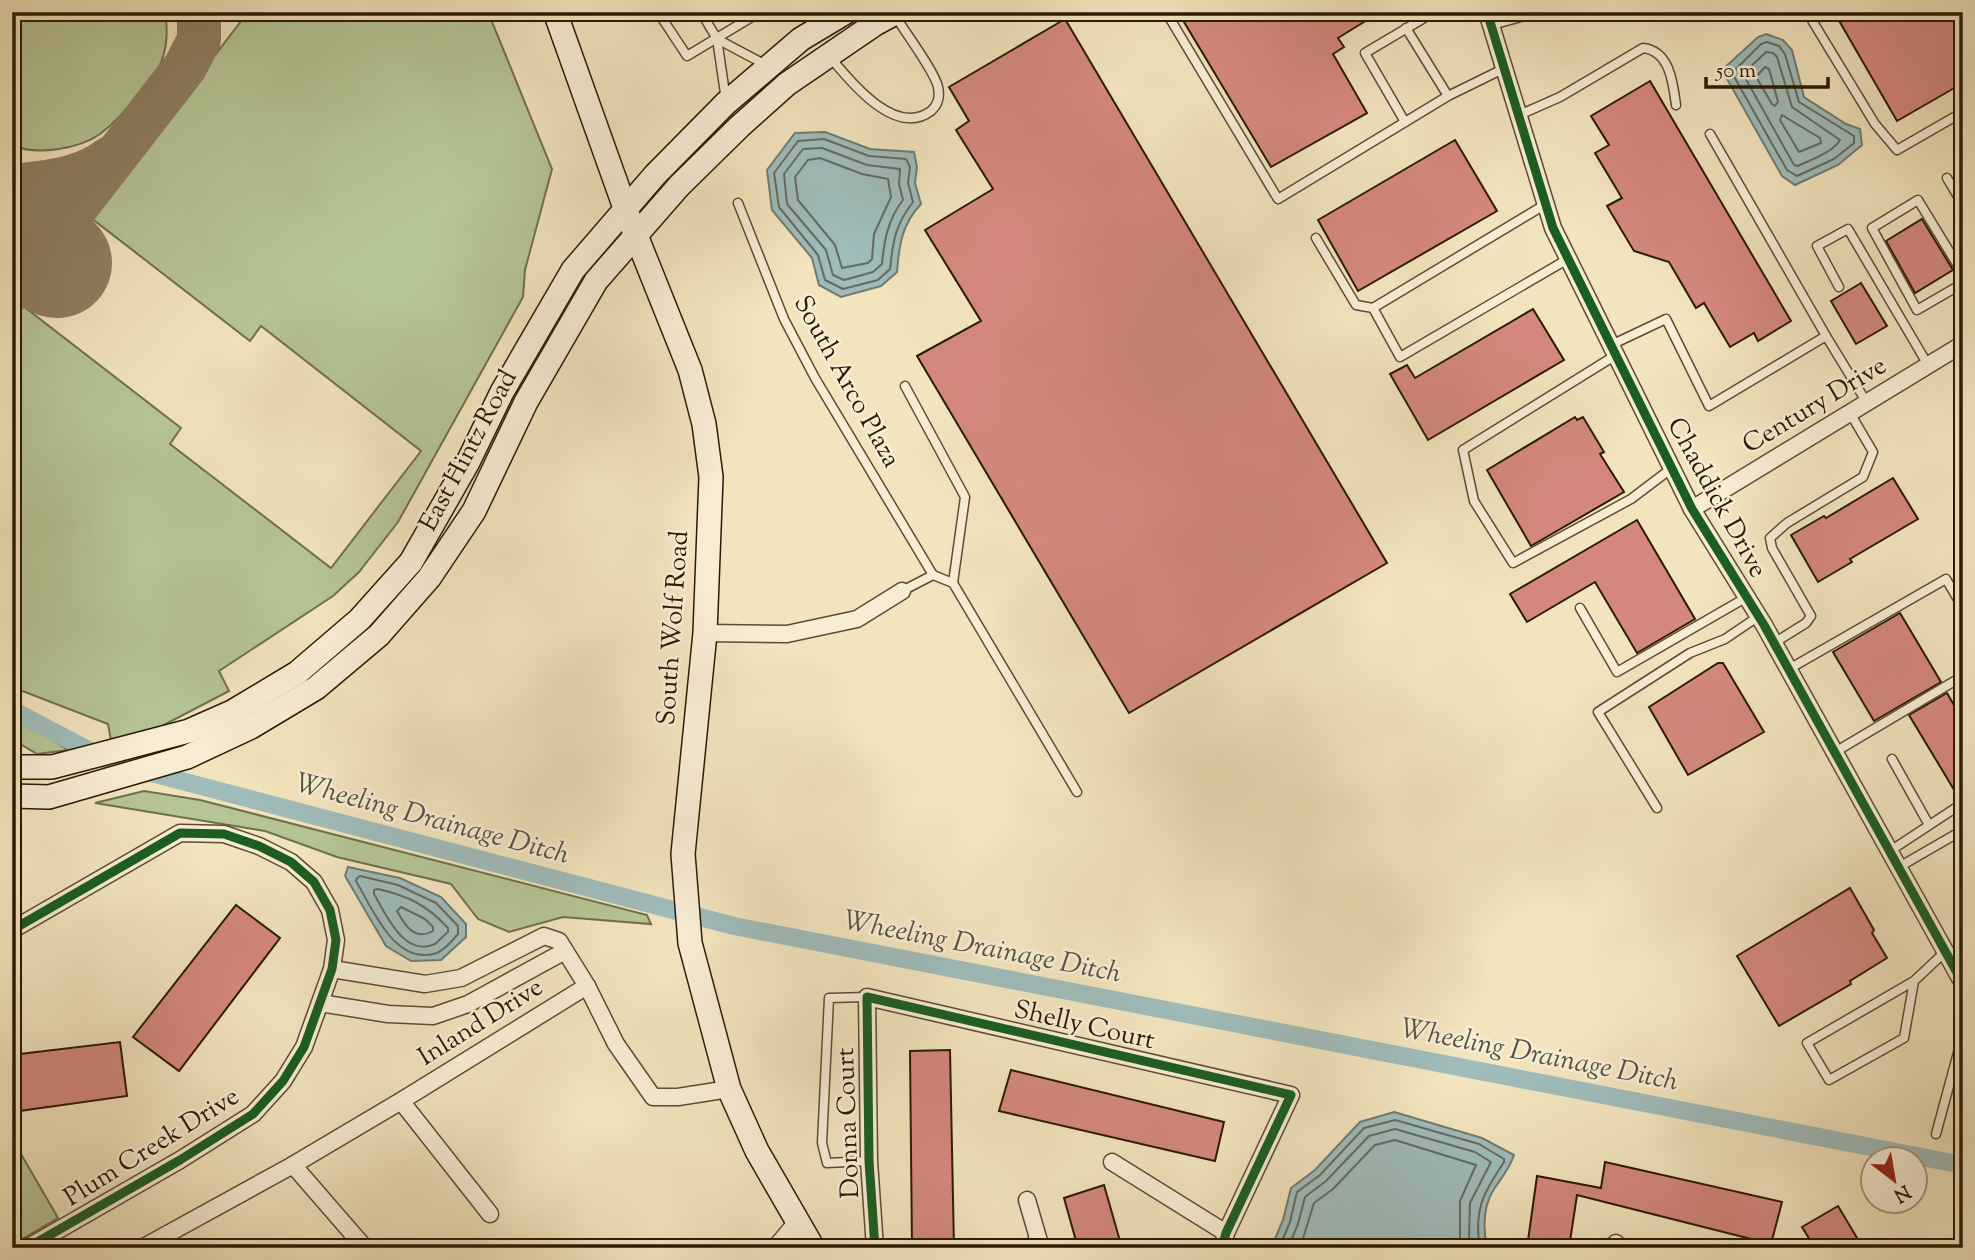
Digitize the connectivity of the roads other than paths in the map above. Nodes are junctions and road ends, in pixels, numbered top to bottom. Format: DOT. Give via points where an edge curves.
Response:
graph roads {
  1 [pos="555,12"];
  2 [pos="658,12"];
  3 [pos="701,12"];
  4 [pos="760,12"];
  5 [pos="846,12"];
  6 [pos="1166,12"];
  7 [pos="1424,12"];
  8 [pos="1524,12"];
  9 [pos="1807,12"];
  10 [pos="896,13"];
  11 [pos="1489,17"];
  12 [pos="1406,28"];
  13 [pos="717,39"];
  14 [pos="829,56"];
  15 [pos="769,67"];
  16 [pos="1505,68"];
  17 [pos="1448,96"];
  18 [pos="726,103"];
  19 [pos="1676,105"];
  20 [pos="1963,112"];
  21 [pos="1519,115"];
  22 [pos="1405,122"];
  23 [pos="1710,134"];
  24 [pos="1947,178"];
  25 [pos="738,203"];
  26 [pos="1546,204"];
  27 [pos="1963,205"];
  28 [pos="625,208"];
  29 [pos="636,235"];
  30 [pos="1316,238"];
  31 [pos="1568,259"];
  32 [pos="1839,287"];
  33 [pos="1961,287"];
  34 [pos="1373,308"];
  35 [pos="1825,337"];
  36 [pos="1963,344"];
  37 [pos="1614,350"];
  38 [pos="1928,365"];
  39 [pos="905,386"];
  40 [pos="1867,403"];
  41 [pos="1850,413"];
  42 [pos="1672,468"];
  43 [pos="1692,509"];
  44 [pos="933,575"];
  45 [pos="953,583"];
  46 [pos="902,591"];
  47 [pos="1747,597"];
  48 [pos="1580,608"];
  49 [pos="1963,608"];
  50 [pos="1759,617"];
  51 [pos="705,633"];
  52 [pos="1774,643"];
  53 [pos="1789,669"];
  54 [pos="1963,676"];
  55 [pos="1835,752"];
  56 [pos="1892,759"];
  57 [pos="12,767"];
  58 [pos="1077,792"];
  59 [pos="12,796"];
  60 [pos="1963,803"];
  61 [pos="1657,808"];
  62 [pos="1929,825"];
  63 [pos="1963,830"];
  64 [pos="1890,851"];
  65 [pos="1899,867"];
  66 [pos="12,930"];
  67 [pos="562,946"];
  68 [pos="1946,951"];
  69 [pos="332,969"];
  70 [pos="1963,978"];
  71 [pos="1914,981"];
  72 [pos="587,986"];
  73 [pos="867,997"];
  74 [pos="320,1003"];
  75 [pos="1963,1034"];
  76 [pos="729,1089"];
  77 [pos="401,1101"];
  78 [pos="1936,1134"];
  79 [pos="869,1161"];
  80 [pos="1112,1162"];
  81 [pos="293,1164"];
  82 [pos="1027,1200"];
  83 [pos="490,1214"];
  84 [pos="796,1223"];
  85 [pos="1039,1241"];
  86 [pos="1224,1241"];
  87 [pos="27,1248"];
  88 [pos="142,1248"];
  89 [pos="365,1248"];
  90 [pos="775,1248"];
  91 [pos="813,1248"];
  92 [pos="876,1248"];
  93 [pos="1026,1248"];
  1 -- 28 [label="main road, South Wolf Road"];
  2 -- 13 [label="lane" via="687,55"];
  3 -- 13 [label="lane"];
  4 -- 13 [label="lane"];
  5 -- 15 [label="main road, East Hintz Road" via="802,39"];
  6 -- 22 [label="lane" via="1278,199"];
  7 -- 12 [label="lane" via="1424,18"];
  8 -- 11 [label="street"];
  9 -- 20 [label="lane" via="1875,124 1897,150"];
  10 -- 14 [label="main road, East Hintz Road"];
  10 -- 14 [label="lane" via="937,82 936,107 926,114 905,118 880,107"];
  11 -- 16 [label="street, Chaddick Drive"];
  12 -- 17 [label="lane"];
  12 -- 22 [label="lane" via="1365,52"];
  13 -- 15 [label="lane"];
  13 -- 18 [label="lane"];
  14 -- 29 [label="main road, East Hintz Road" via="787,84 740,126"];
  15 -- 18 [label="main road, East Hintz Road"];
  16 -- 17 [label="lane"];
  16 -- 21 [label="street, Chaddick Drive"];
  17 -- 22 [label="lane"];
  18 -- 28 [label="main road, East Hintz Road"];
  19 -- 21 [label="lane" via="1662,57 1643,48 1560,97"];
  21 -- 26 [label="street, Chaddick Drive"];
  23 -- 35 [label="lane"];
  24 -- 27 [label="lane"];
  25 -- 44 [label="lane, South Arco Plaza" via="783,319"];
  26 -- 31 [label="street, Chaddick Drive"];
  26 -- 34 [label="lane"];
  28 -- 29 [label="main road, South Wolf Road"];
  28 -- 57 [label="main road, East Hintz Road" via="573,270 411,562 360,619 297,673 232,712 189,731 52,767"];
  29 -- 51 [label="main road, South Wolf Road" via="690,370 704,424 711,477"];
  29 -- 59 [label="main road, East Hintz Road" via="596,281 526,402 474,510 429,578 379,635 316,688 251,727 187,757 48,797"];
  30 -- 34 [label="lane" via="1356,305"];
  31 -- 34 [label="lane" via="1400,357"];
  31 -- 37 [label="street, Chaddick Drive"];
  32 -- 38 [label="lane" via="1817,246 1848,229"];
  33 -- 33 [label="lane" via="1917,310 1872,228 1918,200 1962,274"];
  35 -- 37 [label="lane" via="1709,406 1666,319"];
  35 -- 40 [label="lane"];
  36 -- 38 [label="street, Century Drive"];
  37 -- 42 [label="street, Chaddick Drive"];
  37 -- 42 [label="lane" via="1463,450 1474,501 1513,563 1630,499"];
  38 -- 40 [label="street, Century Drive"];
  39 -- 45 [label="lane" via="965,497"];
  40 -- 41 [label="street, Century Drive"];
  41 -- 43 [label="street, Century Drive"];
  41 -- 52 [label="lane" via="1873,452 1863,477 1770,538 1811,617"];
  42 -- 43 [label="street, Chaddick Drive"];
  43 -- 47 [label="street, Chaddick Drive"];
  44 -- 45 [label="lane"];
  44 -- 46 [label="lane"];
  45 -- 58 [label="lane"];
  46 -- 51 [label="street" via="857,618 787,634"];
  47 -- 48 [label="lane" via="1617,672"];
  47 -- 50 [label="street, Chaddick Drive"];
  49 -- 53 [label="lane" via="1946,579"];
  50 -- 52 [label="street, Chaddick Drive"];
  50 -- 61 [label="lane" via="1725,639 1690,653 1598,712"];
  51 -- 76 [label="main road, South Wolf Road" via="683,854 690,943"];
  52 -- 53 [label="street, Chaddick Drive"];
  53 -- 55 [label="street, Chaddick Drive"];
  54 -- 55 [label="lane"];
  55 -- 64 [label="street, Chaddick Drive"];
  56 -- 62 [label="lane"];
  60 -- 62 [label="lane"];
  62 -- 64 [label="lane"];
  63 -- 65 [label="lane"];
  64 -- 65 [label="street, Chaddick Drive"];
  65 -- 68 [label="street, Chaddick Drive"];
  66 -- 69 [label="street, Plum Creek Drive" via="180,833 225,834 291,862 314,882 330,910 336,940"];
  67 -- 69 [label="street" via="544,936 461,978 425,984"];
  67 -- 72 [label="street"];
  67 -- 74 [label="street" via="468,1004 433,1016"];
  68 -- 70 [label="street, Chaddick Drive"];
  68 -- 71 [label="lane"];
  69 -- 74 [label="street, Plum Creek Drive"];
  71 -- 71 [label="lane" via="1807,1043 1829,1080 1904,1038"];
  72 -- 76 [label="street" via="616,1044 653,1097"];
  72 -- 77 [label="street, Inland Drive"];
  73 -- 79 [label="street, Donna Court"];
  73 -- 79 [label="lane" via="829,998 822,1143 827,1163"];
  73 -- 86 [label="street, Shelly Court" via="1291,1096"];
  74 -- 87 [label="street, Plum Creek Drive" via="304,1047 283,1081 253,1114"];
  75 -- 78 [label="lane"];
  76 -- 84 [label="main road, South Wolf Road"];
  77 -- 81 [label="street, Inland Drive"];
  77 -- 83 [label="street"];
  79 -- 92 [label="street, Donna Court"];
  80 -- 86 [label="street"];
  81 -- 88 [label="street, Inland Drive"];
  81 -- 89 [label="street"];
  82 -- 85 [label="street"];
  84 -- 90 [label="street"];
  84 -- 91 [label="main road, South Wolf Road"];
  85 -- 93 [label="lane"];
}
